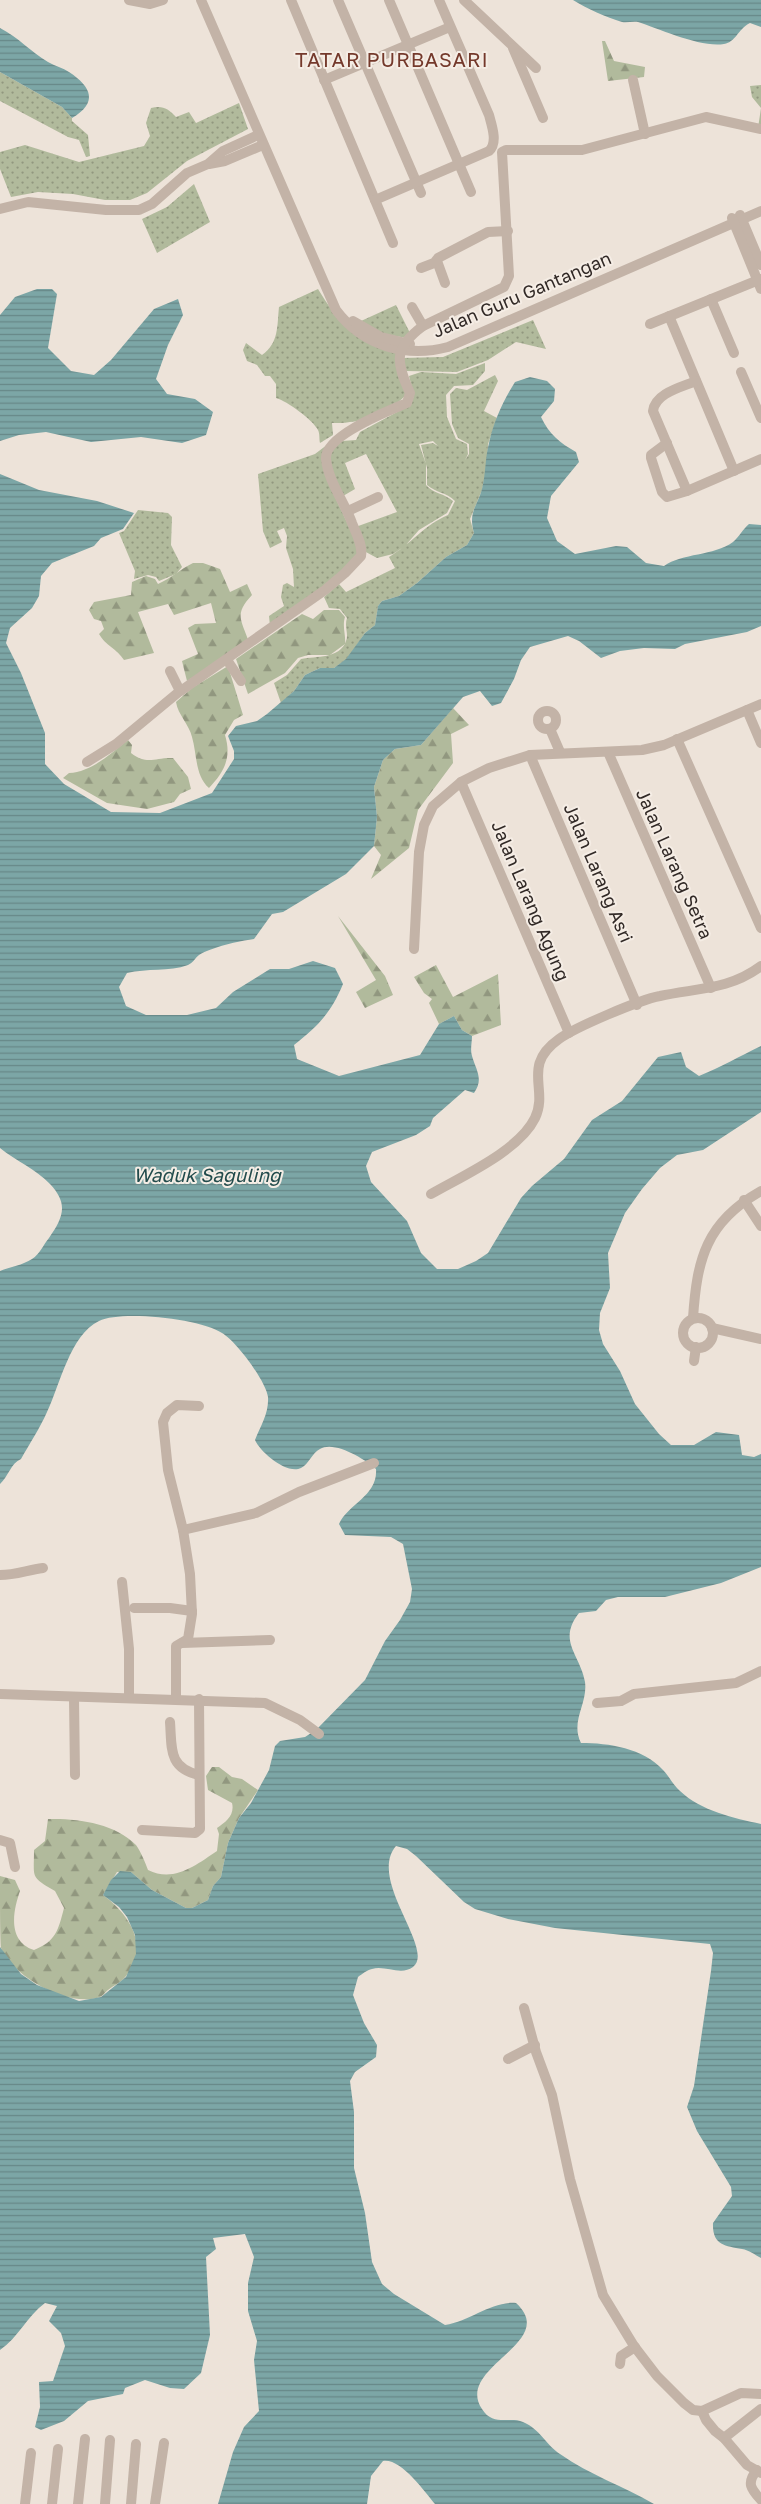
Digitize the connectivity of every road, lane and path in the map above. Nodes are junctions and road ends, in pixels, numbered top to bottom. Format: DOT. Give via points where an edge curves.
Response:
graph roads {
  1 [pos="129,0"];
  2 [pos="163,0"];
  3 [pos="201,0"];
  4 [pos="207,0"];
  5 [pos="291,0"];
  6 [pos="338,0"];
  7 [pos="390,0"];
  8 [pos="439,0"];
  9 [pos="464,0"];
  10 [pos="152,2"];
  11 [pos="450,27"];
  12 [pos="408,44"];
  13 [pos="511,45"];
  14 [pos="366,63"];
  15 [pos="536,68"];
  16 [pos="324,80"];
  17 [pos="633,80"];
  18 [pos="543,118"];
  19 [pos="761,129"];
  20 [pos="646,134"];
  21 [pos="261,140"];
  22 [pos="459,164"];
  23 [pos="417,182"];
  24 [pos="471,192"];
  25 [pos="421,193"];
  26 [pos="375,200"];
  27 [pos="761,204"];
  28 [pos="0,209"];
  29 [pos="761,212"];
  30 [pos="737,218"];
  31 [pos="508,231"];
  32 [pos="393,243"];
  33 [pos="437,261"];
  34 [pos="761,265"];
  35 [pos="421,268"];
  36 [pos="445,283"];
  37 [pos="760,283"];
  38 [pos="711,299"];
  39 [pos="412,307"];
  40 [pos="669,316"];
  41 [pos="650,324"];
  42 [pos="423,326"];
  43 [pos="403,347"];
  44 [pos="734,353"];
  45 [pos="741,372"];
  46 [pos="696,381"];
  47 [pos="761,418"];
  48 [pos="667,443"];
  49 [pos="761,459"];
  50 [pos="734,471"];
  51 [pos="687,491"];
  52 [pos="378,497"];
  53 [pos="348,511"];
  54 [pos="227,660"];
  55 [pos="170,671"];
  56 [pos="241,681"];
  57 [pos="180,691"];
  58 [pos="761,704"];
  59 [pos="747,710"];
  60 [pos="550,728"];
  61 [pos="677,739"];
  62 [pos="761,743"];
  63 [pos="560,752"];
  64 [pos="608,752"];
  65 [pos="530,755"];
  66 [pos="87,762"];
  67 [pos="461,782"];
  68 [pos="761,928"];
  69 [pos="414,949"];
  70 [pos="761,966"];
  71 [pos="710,988"];
  72 [pos="637,1004"];
  73 [pos="569,1033"];
  74 [pos="761,1191"];
  75 [pos="431,1194"];
  76 [pos="744,1200"];
  77 [pos="761,1226"];
  78 [pos="693,1318"];
  79 [pos="712,1328"];
  80 [pos="760,1342"];
  81 [pos="696,1347"];
  82 [pos="694,1361"];
  83 [pos="199,1406"];
  84 [pos="374,1463"];
  85 [pos="183,1530"];
  86 [pos="43,1568"];
  87 [pos="0,1575"];
  88 [pos="122,1582"];
  89 [pos="134,1608"];
  90 [pos="192,1611"];
  91 [pos="270,1640"];
  92 [pos="178,1644"];
  93 [pos="761,1671"];
  94 [pos="0,1694"];
  95 [pos="74,1698"];
  96 [pos="129,1698"];
  97 [pos="176,1699"];
  98 [pos="199,1699"];
  99 [pos="597,1703"];
  100 [pos="170,1722"];
  101 [pos="319,1734"];
  102 [pos="75,1775"];
  103 [pos="199,1775"];
  104 [pos="142,1830"];
  105 [pos="0,1840"];
  106 [pos="15,1867"];
  107 [pos="524,2008"];
  108 [pos="535,2045"];
  109 [pos="508,2059"];
  110 [pos="636,2347"];
  111 [pos="620,2364"];
  112 [pos="761,2394"];
  113 [pos="761,2409"];
  114 [pos="702,2411"];
  115 [pos="724,2438"];
  116 [pos="85,2439"];
  117 [pos="110,2440"];
  118 [pos="164,2443"];
  119 [pos="136,2444"];
  120 [pos="58,2449"];
  121 [pos="30,2453"];
  122 [pos="759,2472"];
  123 [pos="761,2500"];
  124 [pos="24,2504"];
  125 [pos="52,2504"];
  126 [pos="78,2504"];
  127 [pos="105,2504"];
  128 [pos="131,2504"];
  129 [pos="155,2504"];
  1 -- 10 [label="street"];
  2 -- 10 [label="street"];
  3 -- 21 [label="street, Jalan Guru Gantangan"];
  4 -- 43 [label="street, Jalan Guru Gantangan" via="335,296 347,315 360,326"];
  5 -- 16 [label="street"];
  6 -- 14 [label="street"];
  7 -- 12 [label="street"];
  8 -- 11 [label="street"];
  9 -- 13 [label="street"];
  11 -- 12 [label="street"];
  11 -- 22 [label="street" via="492,126 493,146 489,151"];
  12 -- 14 [label="street"];
  12 -- 22 [label="street"];
  13 -- 15 [label="street"];
  13 -- 18 [label="street"];
  14 -- 16 [label="street"];
  14 -- 23 [label="street"];
  16 -- 26 [label="street"];
  17 -- 20 [label="street"];
  19 -- 20 [label="street" via="706,118"];
  20 -- 31 [label="street" via="582,150 502,152"];
  21 -- 28 [label="street" via="225,161 187,173 152,204 139,210 28,202"];
  21 -- 43 [label="street, Jalan Guru Gantangan" via="336,310 366,338 389,348"];
  22 -- 23 [label="street"];
  22 -- 24 [label="street"];
  23 -- 25 [label="street"];
  23 -- 26 [label="street"];
  26 -- 32 [label="street"];
  27 -- 30 [label="street, Jalan Guru Gantangan"];
  29 -- 30 [label="street, Jalan Guru Gantangan"];
  30 -- 34 [label="street"];
  30 -- 37 [label="street"];
  30 -- 43 [label="street, Jalan Guru Gantangan" via="448,347 432,351"];
  31 -- 33 [label="street" via="488,232"];
  31 -- 42 [label="street" via="509,276 504,287"];
  33 -- 35 [label="street"];
  33 -- 36 [label="street"];
  37 -- 38 [label="street"];
  38 -- 40 [label="street"];
  38 -- 44 [label="street"];
  39 -- 42 [label="street"];
  40 -- 41 [label="street"];
  40 -- 46 [label="street"];
  42 -- 43 [label="street"];
  43 -- 53 [label="street" via="400,370 410,393 407,402 332,443 326,452 329,470"];
  45 -- 47 [label="street"];
  46 -- 48 [label="street" via="661,397 654,405 653,411"];
  46 -- 50 [label="street"];
  48 -- 51 [label="street"];
  48 -- 51 [label="street" via="651,455 662,492 668,497"];
  49 -- 50 [label="street"];
  50 -- 51 [label="street"];
  52 -- 53 [label="street"];
  53 -- 54 [label="street" via="361,556 325,590"];
  54 -- 56 [label="street"];
  54 -- 57 [label="street"];
  55 -- 57 [label="street"];
  57 -- 66 [label="street" via="116,744"];
  58 -- 59 [label="street"];
  59 -- 61 [label="street"];
  59 -- 62 [label="street"];
  60 -- 63 [label="street"];
  61 -- 64 [label="street" via="642,750"];
  61 -- 68 [label="street"];
  63 -- 64 [label="street"];
  63 -- 65 [label="street"];
  64 -- 71 [label="street, Jalan Larang Setra"];
  65 -- 67 [label="street" via="488,768"];
  65 -- 72 [label="street, Jalan Larang Asri"];
  67 -- 69 [label="street" via="433,806 424,825 419,852"];
  67 -- 73 [label="street, Jalan Larang Agung"];
  70 -- 71 [label="street" via="727,984"];
  71 -- 72 [label="street" via="658,996"];
  72 -- 73 [label="street"];
  73 -- 75 [label="street" via="548,1048 540,1061 537,1073 538,1111 522,1136"];
  74 -- 76 [label="street"];
  76 -- 77 [label="street"];
  76 -- 78 [label="street" via="709,1240 698,1268"];
  78 -- 79 [label="street" via="701,1317"];
  78 -- 81 [label="street" via="684,1327 684,1338 690,1346"];
  79 -- 80 [label="street"];
  79 -- 81 [label="street" via="714,1333 710,1343"];
  81 -- 82 [label="street"];
  83 -- 85 [label="street" via="177,1405 166,1413 163,1422 168,1470"];
  84 -- 85 [label="street" via="299,1492 256,1514"];
  85 -- 90 [label="street"];
  86 -- 87 [label="street" via="24,1570 16,1575"];
  88 -- 96 [label="street" via="129,1650"];
  89 -- 90 [label="street"];
  90 -- 92 [label="street" via="189,1637"];
  91 -- 92 [label="street"];
  92 -- 97 [label="street"];
  93 -- 99 [label="street" via="736,1683 634,1694 621,1701"];
  94 -- 95 [label="street"];
  95 -- 96 [label="street"];
  95 -- 102 [label="street"];
  96 -- 97 [label="street"];
  97 -- 98 [label="street"];
  98 -- 101 [label="street" via="265,1703 300,1720"];
  98 -- 103 [label="street"];
  100 -- 103 [label="street" via="174,1759 183,1770"];
  103 -- 104 [label="street" via="198,1831"];
  105 -- 106 [label="street" via="10,1843"];
  107 -- 108 [label="street"];
  108 -- 109 [label="street"];
  108 -- 110 [label="street" via="552,2095 570,2179 603,2295"];
  110 -- 111 [label="street" via="621,2356"];
  110 -- 114 [label="street" via="657,2376 684,2403"];
  112 -- 114 [label="street" via="741,2393"];
  113 -- 115 [label="street"];
  114 -- 115 [label="street" via="706,2420"];
  115 -- 122 [label="street" via="748,2465"];
  116 -- 126 [label="street"];
  117 -- 127 [label="street"];
  118 -- 129 [label="street"];
  119 -- 128 [label="street"];
  120 -- 125 [label="street"];
  121 -- 124 [label="street"];
  122 -- 123 [label="street" via="750,2478 750,2485"];
}
